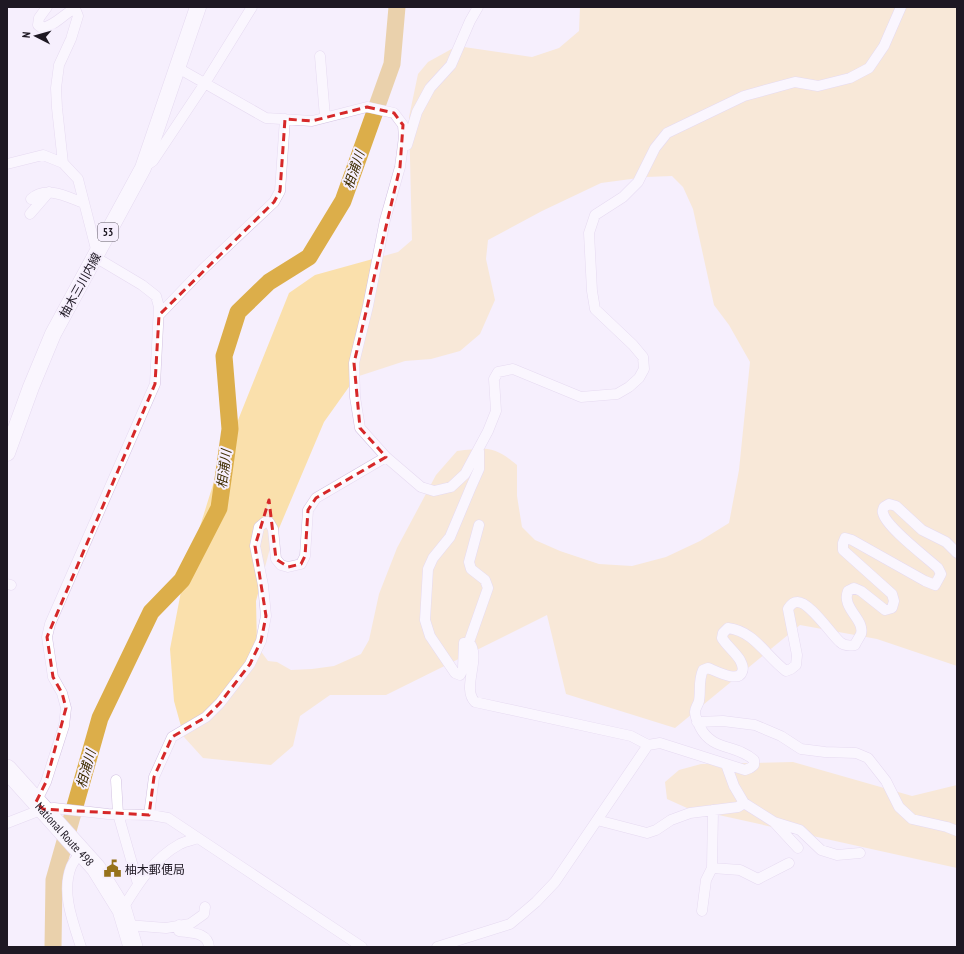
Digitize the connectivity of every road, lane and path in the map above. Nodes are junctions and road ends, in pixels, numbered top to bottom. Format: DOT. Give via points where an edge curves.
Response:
graph roads {
  1 [pos="47,7"];
  2 [pos="198,7"];
  3 [pos="252,7"];
  4 [pos="478,7"];
  5 [pos="901,7"];
  6 [pos="320,56"];
  7 [pos="178,68"];
  8 [pos="206,83"];
  9 [pos="325,117"];
  10 [pos="285,119"];
  11 [pos="402,153"];
  12 [pos="63,163"];
  13 [pos="7,164"];
  14 [pos="143,168"];
  15 [pos="49,192"];
  16 [pos="31,198"];
  17 [pos="84,203"];
  18 [pos="30,214"];
  19 [pos="96,255"];
  20 [pos="159,314"];
  21 [pos="10,432"];
  22 [pos="479,449"];
  23 [pos="7,453"];
  24 [pos="386,457"];
  25 [pos="479,525"];
  26 [pos="957,553"];
  27 [pos="469,642"];
  28 [pos="697,722"];
  29 [pos="648,745"];
  30 [pos="726,764"];
  31 [pos="7,769"];
  32 [pos="116,780"];
  33 [pos="744,803"];
  34 [pos="45,808"];
  35 [pos="713,810"];
  36 [pos="113,814"];
  37 [pos="149,815"];
  38 [pos="597,820"];
  39 [pos="774,822"];
  40 [pos="7,823"];
  41 [pos="957,831"];
  42 [pos="198,838"];
  43 [pos="75,846"];
  44 [pos="798,848"];
  45 [pos="860,853"];
  46 [pos="789,863"];
  47 [pos="712,868"];
  48 [pos="138,884"];
  49 [pos="205,907"];
  50 [pos="702,911"];
  51 [pos="125,917"];
  52 [pos="179,926"];
  53 [pos="81,947"];
  54 [pos="133,947"];
  55 [pos="209,947"];
  56 [pos="362,947"];
  57 [pos="437,947"];
  1 -- 12 [label="street" via="39,18 38,25 42,28 50,27 72,10 76,11 78,16 59,65 56,88"];
  2 -- 7 [label="main road, 柚木三川内線 / 53"];
  3 -- 8 [label="street"];
  4 -- 11 [label="street" via="451,65 430,88 417,112"];
  5 -- 22 [label="street" via="884,46 869,68 862,72 850,78 818,86 795,82 744,96 667,133 655,148 638,182 623,197 595,215 589,233 595,309 643,357 644,369 639,378 617,394 581,397 513,369 498,372 494,379 496,411"];
  6 -- 9 [label="street"];
  7 -- 8 [label="street"];
  7 -- 14 [label="main road, 柚木三川内線 / 53"];
  8 -- 10 [label="street" via="266,118"];
  8 -- 14 [label="street" via="153,161"];
  9 -- 10 [label="street" via="312,121"];
  9 -- 11 [label="street" via="367,107 394,113 403,125"];
  10 -- 20 [label="street" via="280,191 274,202"];
  11 -- 24 [label="street" via="354,363 355,397 360,428"];
  12 -- 13 [label="street" via="43,155"];
  12 -- 17 [label="street" via="78,179"];
  14 -- 19 [label="main road, 柚木三川内線 / 53"];
  15 -- 16 [label="street" via="41,192"];
  15 -- 17 [label="street"];
  15 -- 18 [label="street"];
  17 -- 19 [label="street"];
  19 -- 20 [label="street" via="156,296"];
  19 -- 21 [label="main road, 柚木三川内線 / 53" via="53,334"];
  20 -- 34 [label="street" via="155,384 46,637 53,677 62,693 66,708 64,726 46,782"];
  21 -- 23 [label="main road, 柚木三川内線 / 53"];
  22 -- 24 [label="street" via="465,474 451,488 434,491 421,487"];
  22 -- 27 [label="street" via="479,468 450,537 433,558 428,570 425,620 430,636 455,672 460,675 463,669 464,643"];
  24 -- 37 [label="street" via="316,498 308,510 305,556 301,564 288,567 281,565 276,559 273,529 269,522 259,527 255,546 266,616 261,641 250,664 220,703 206,718 172,737 154,777"];
  25 -- 27 [label="street" via="468,562 472,569 486,580 488,588"];
  26 -- 28 [label="street" via="946,542 922,530 896,506 889,504 884,507 882,512 886,520 938,568 941,574 935,585 845,538 843,550 892,594 892,608 885,610 854,588 848,591 847,603 860,624 861,633 854,645 848,646 840,643 803,603 792,604 788,609 797,655 796,666 786,671 757,641 737,629 728,628 722,638 740,659 742,674 731,677 708,668 703,670 695,713"];
  27 -- 29 [label="street" via="474,655 470,688 475,702 631,736"];
  28 -- 30 [label="street" via="703,733 714,743 748,754 755,762 745,770"];
  28 -- 41 [label="street" via="723,721 755,725 781,736 801,749 856,753 868,758 886,781 899,807 912,819"];
  29 -- 30 [label="street" via="660,743"];
  29 -- 38 [label="street"];
  30 -- 33 [label="street"];
  31 -- 34 [label="highway, National Route 498"];
  32 -- 36 [label="street"];
  33 -- 35 [label="street" via="738,807"];
  33 -- 39 [label="street"];
  34 -- 36 [label="street"];
  34 -- 40 [label="street"];
  34 -- 43 [label="highway, National Route 498"];
  35 -- 38 [label="street" via="690,813 647,832"];
  35 -- 47 [label="street"];
  36 -- 37 [label="street"];
  36 -- 48 [label="street"];
  37 -- 42 [label="street" via="168,818"];
  38 -- 57 [label="street" via="555,882 510,924"];
  39 -- 44 [label="street"];
  39 -- 45 [label="street" via="800,830 821,850 838,855"];
  42 -- 48 [label="street" via="181,843 164,856"];
  42 -- 56 [label="street"];
  43 -- 51 [label="highway, National Route 498" via="96,868"];
  43 -- 53 [label="street" via="68,876 67,900"];
  46 -- 47 [label="street" via="758,879 740,870"];
  47 -- 50 [label="street" via="706,880"];
  48 -- 51 [label="street"];
  49 -- 52 [label="street" via="204,914 190,924"];
  51 -- 52 [label="street" via="166,928"];
  51 -- 54 [label="highway, National Route 498"];
  52 -- 55 [label="street" via="179,931 200,934 207,939"];
}
